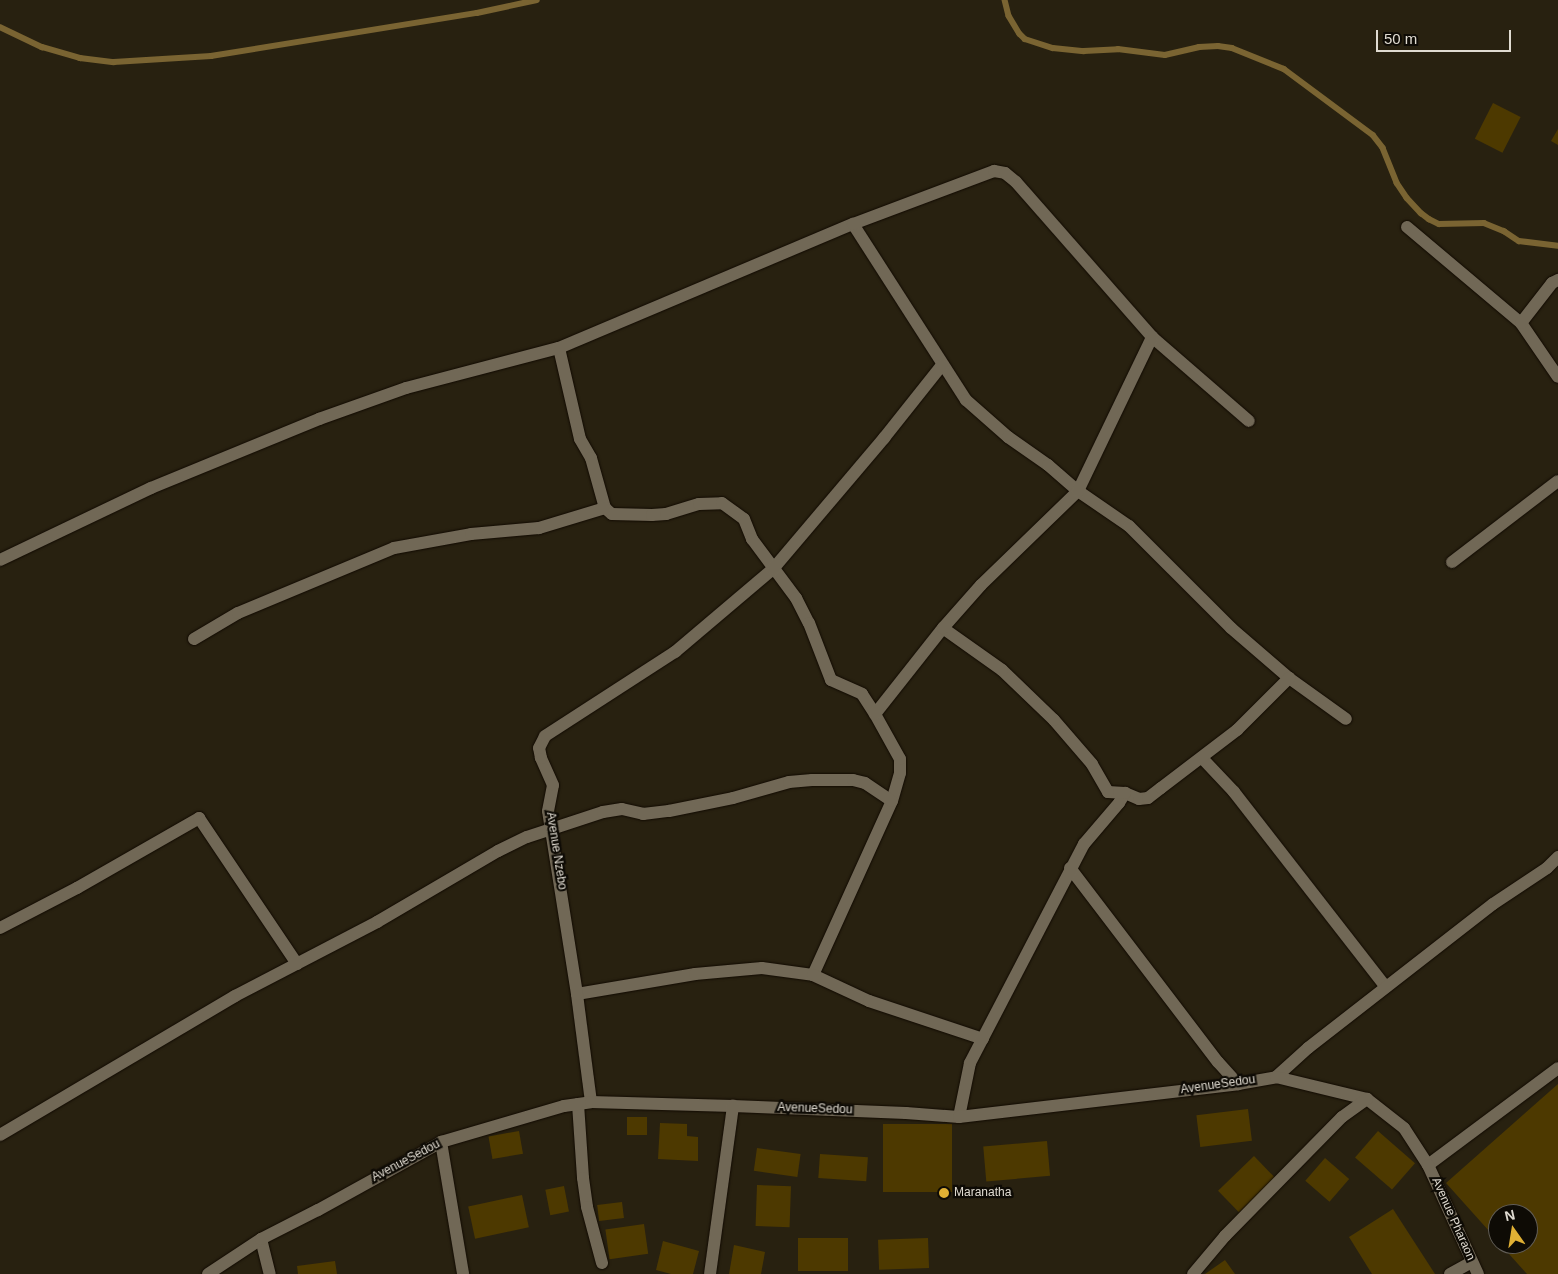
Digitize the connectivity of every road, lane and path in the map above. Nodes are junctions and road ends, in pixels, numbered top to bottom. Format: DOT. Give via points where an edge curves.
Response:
graph roads {
  1 [pos="853,224"];
  2 [pos="1407,227"];
  3 [pos="1558,280"];
  4 [pos="1521,323"];
  5 [pos="1152,337"];
  6 [pos="559,348"];
  7 [pos="942,365"];
  8 [pos="1558,377"];
  9 [pos="1249,421"];
  10 [pos="1558,481"];
  11 [pos="1078,491"];
  12 [pos="605,508"];
  13 [pos="0,560"];
  14 [pos="1452,562"];
  15 [pos="773,569"];
  16 [pos="943,628"];
  17 [pos="194,639"];
  18 [pos="1289,678"];
  19 [pos="875,714"];
  20 [pos="1346,719"];
  21 [pos="1202,758"];
  22 [pos="1125,793"];
  23 [pos="892,801"];
  24 [pos="552,829"];
  25 [pos="1558,856"];
  26 [pos="1070,868"];
  27 [pos="0,928"];
  28 [pos="297,964"];
  29 [pos="813,975"];
  30 [pos="1386,987"];
  31 [pos="577,994"];
  32 [pos="983,1039"];
  33 [pos="1558,1068"];
  34 [pos="1276,1077"];
  35 [pos="1238,1084"];
  36 [pos="1366,1099"];
  37 [pos="592,1102"];
  38 [pos="578,1104"];
  39 [pos="733,1106"];
  40 [pos="959,1117"];
  41 [pos="0,1135"];
  42 [pos="441,1142"];
  43 [pos="1428,1165"];
  44 [pos="261,1239"];
  45 [pos="1472,1262"];
  46 [pos="602,1263"];
  47 [pos="208,1274"];
  48 [pos="270,1274"];
  49 [pos="463,1274"];
  50 [pos="710,1274"];
  51 [pos="1193,1274"];
  52 [pos="1450,1274"];
  53 [pos="1478,1274"];
  1 -- 5 [label="street" via="984,174 1005,172"];
  1 -- 6 [label="street"];
  1 -- 7 [label="street"];
  2 -- 4 [label="street"];
  3 -- 4 [label="street" via="1552,283"];
  4 -- 8 [label="street"];
  5 -- 9 [label="street"];
  5 -- 11 [label="street"];
  6 -- 12 [label="street" via="580,439 591,458"];
  6 -- 13 [label="street" via="406,388 319,419 151,488"];
  7 -- 11 [label="street" via="966,400"];
  7 -- 15 [label="street, Avenue Nzebo"];
  10 -- 14 [label="street"];
  11 -- 16 [label="street"];
  11 -- 18 [label="street" via="1129,526 1231,628"];
  12 -- 15 [label="street" via="612,514 652,515 722,502 744,519 752,539"];
  12 -- 17 [label="street" via="539,528 471,534 394,548 238,612"];
  15 -- 19 [label="street" via="800,606 831,680 862,694"];
  15 -- 24 [label="street, Avenue Nzebo" via="675,652 545,736 539,748 553,785 548,811"];
  16 -- 19 [label="street"];
  16 -- 22 [label="street" via="1002,670 1054,720 1092,764 1108,792"];
  18 -- 20 [label="street"];
  18 -- 21 [label="street" via="1237,730"];
  19 -- 23 [label="street" via="900,759 900,773"];
  21 -- 22 [label="street" via="1148,798 1139,799"];
  21 -- 30 [label="street" via="1234,792"];
  22 -- 26 [label="street" via="1084,844"];
  23 -- 24 [label="street" via="865,783 812,780 789,782 669,811 643,814 622,809 603,812"];
  23 -- 29 [label="street"];
  24 -- 28 [label="street" via="498,851 377,922"];
  24 -- 31 [label="street, Avenue Nzebo"];
  25 -- 30 [label="street" via="1547,868 1493,904"];
  26 -- 32 [label="street"];
  26 -- 35 [label="street"];
  27 -- 28 [label="street" via="199,818"];
  28 -- 41 [label="street" via="235,996"];
  29 -- 31 [label="street" via="762,968 695,974"];
  29 -- 32 [label="street" via="869,1001"];
  30 -- 34 [label="street"];
  31 -- 37 [label="street, Avenue Nzebo"];
  32 -- 40 [label="street" via="970,1063"];
  33 -- 43 [label="street"];
  34 -- 35 [label="street, AvenueSedou"];
  34 -- 36 [label="street, AvenueSedou"];
  35 -- 40 [label="street, AvenueSedou"];
  36 -- 43 [label="street, AvenueSedou" via="1404,1128"];
  36 -- 51 [label="street" via="1342,1117 1225,1236"];
  37 -- 38 [label="street, AvenueSedou"];
  37 -- 39 [label="street, AvenueSedou"];
  38 -- 42 [label="street, AvenueSedou" via="503,1122"];
  38 -- 46 [label="street" via="584,1188"];
  39 -- 40 [label="street, AvenueSedou"];
  39 -- 50 [label="street"];
  42 -- 44 [label="street, AvenueSedou"];
  42 -- 49 [label="street"];
  43 -- 45 [label="street, Avenue Pharaon"];
  44 -- 47 [label="street, AvenueSedou"];
  44 -- 48 [label="street"];
  45 -- 52 [label="street"];
  45 -- 53 [label="street, Avenue Pharaon"];
}
